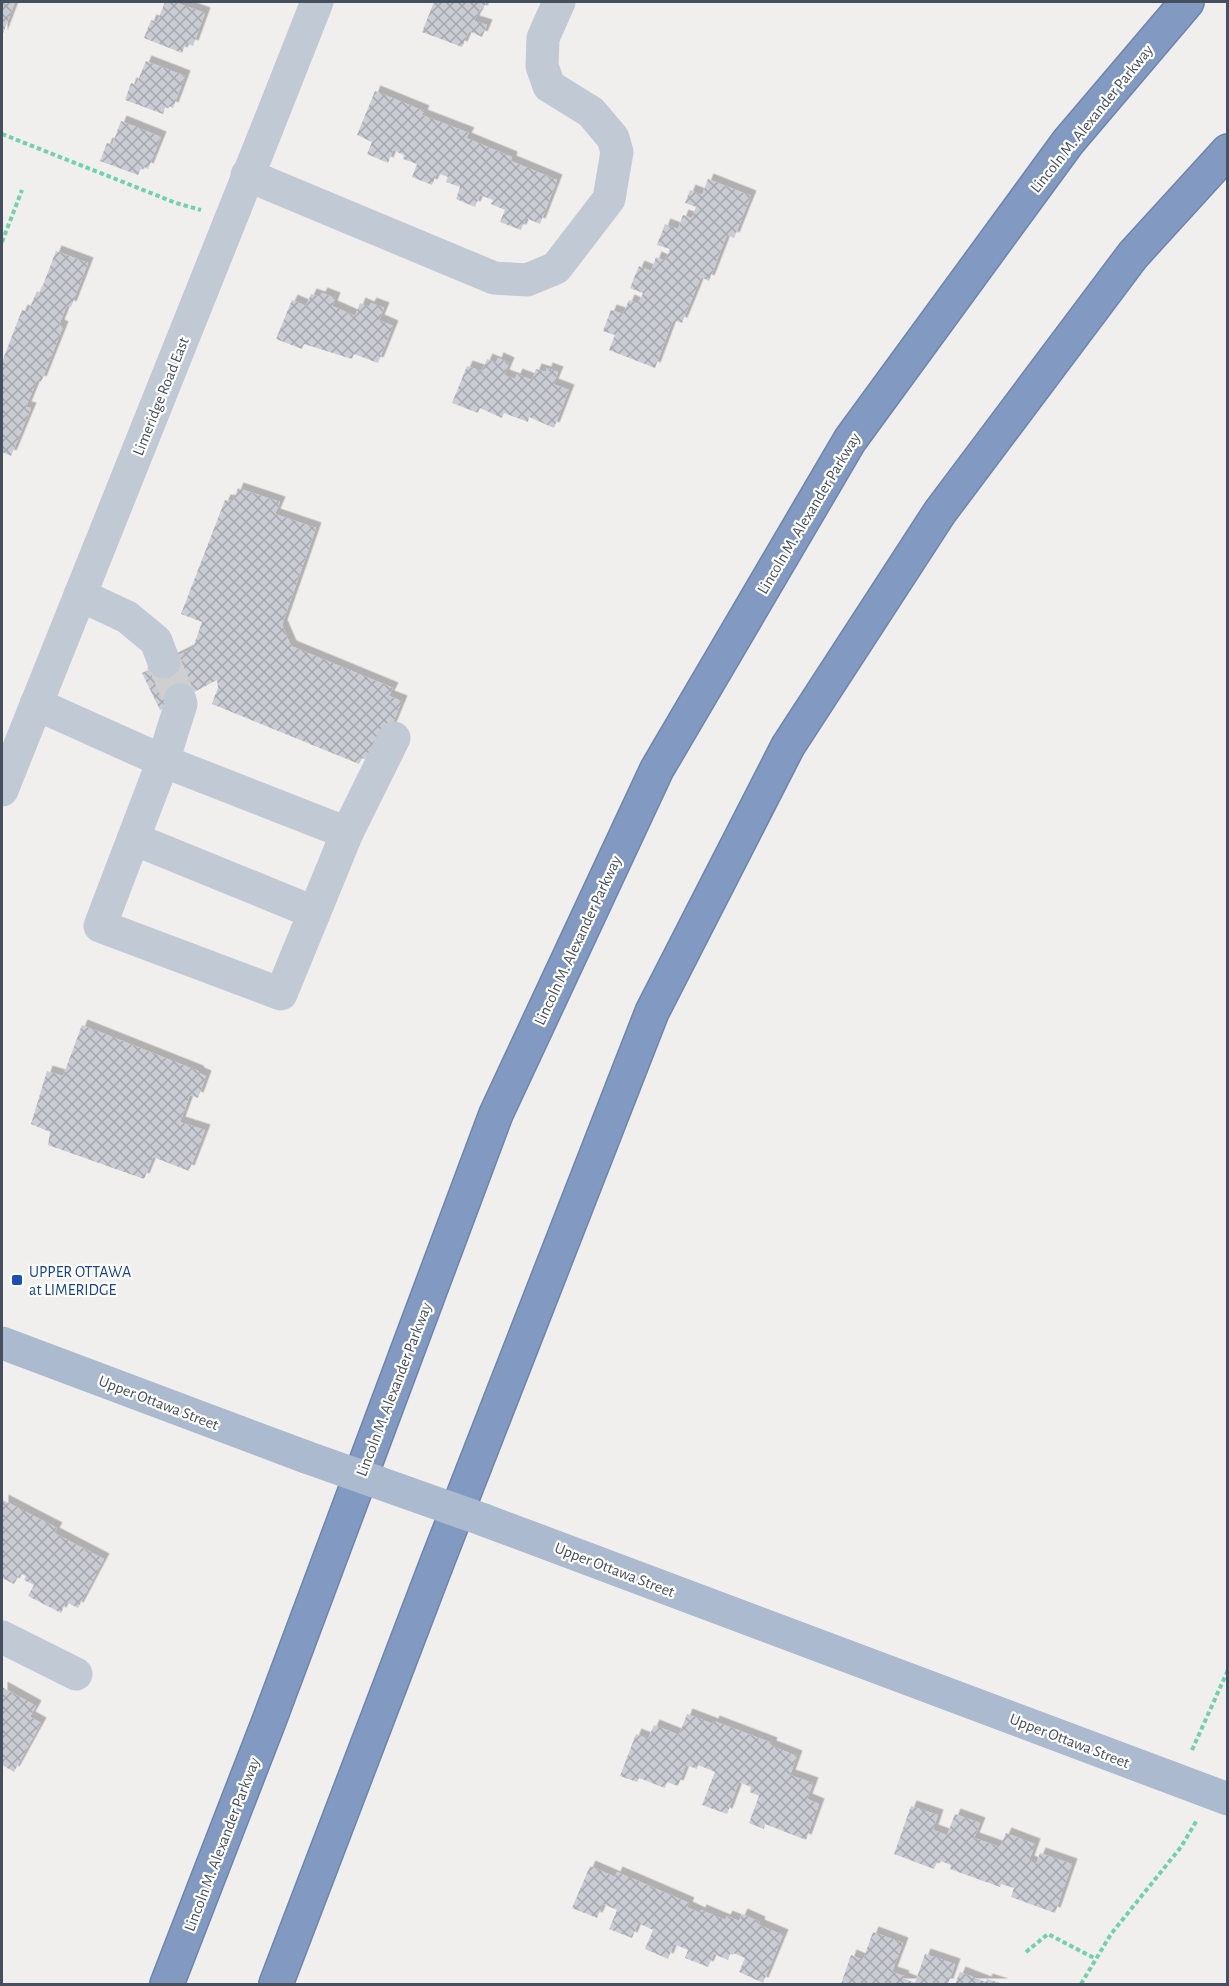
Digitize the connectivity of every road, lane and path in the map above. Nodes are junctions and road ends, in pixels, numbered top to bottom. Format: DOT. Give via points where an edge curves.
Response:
graph roads {
  1 [pos="317,2"];
  2 [pos="559,2"];
  3 [pos="1187,2"];
  4 [pos="2,134"];
  5 [pos="1227,151"];
  6 [pos="247,175"];
  7 [pos="22,190"];
  8 [pos="230,219"];
  9 [pos="2,242"];
  10 [pos="80,595"];
  11 [pos="164,662"];
  12 [pos="180,700"];
  13 [pos="36,704"];
  14 [pos="394,738"];
  15 [pos="163,761"];
  16 [pos="2,790"];
  17 [pos="347,833"];
  18 [pos="134,838"];
  19 [pos="313,912"];
  20 [pos="2,1343"];
  21 [pos="2,1637"];
  22 [pos="1227,1670"];
  23 [pos="76,1674"];
  24 [pos="1179,1781"];
  25 [pos="1220,1797"];
  26 [pos="1026,1952"];
  27 [pos="1096,1959"];
  28 [pos="167,1984"];
  29 [pos="276,1984"];
  30 [pos="1081,1984"];
  1 -- 6 [label="street, Limeridge Road East"];
  2 -- 6 [label="street" via="543,38 542,66 549,86 591,112 613,138 617,153 609,199 556,268 527,280 494,278"];
  3 -- 28 [label="highway, Lincoln M. Alexander Parkway" via="1068,142 850,440 657,769 496,1114"];
  4 -- 8 [label="path" via="176,203"];
  5 -- 29 [label="highway" via="1133,255 940,512 783,757 652,1012"];
  6 -- 8 [label="street, Limeridge Road East"];
  7 -- 9 [label="path"];
  8 -- 10 [label="street, Limeridge Road East"];
  10 -- 11 [label="street" via="127,617 156,641"];
  10 -- 13 [label="street, Limeridge Road East"];
  12 -- 15 [label="street"];
  13 -- 15 [label="street"];
  13 -- 16 [label="street, Limeridge Road East"];
  14 -- 17 [label="street"];
  15 -- 17 [label="street"];
  15 -- 18 [label="street"];
  17 -- 19 [label="street"];
  18 -- 19 [label="street"];
  18 -- 19 [label="street" via="100,926 281,994"];
  20 -- 24 [label="main road, Upper Ottawa Street, bridge"];
  21 -- 23 [label="street"];
  22 -- 24 [label="path"];
  24 -- 25 [label="main road, Upper Ottawa Street"];
  25 -- 27 [label="path" via="1111,1934"];
  26 -- 27 [label="path" via="1048,1934"];
  27 -- 30 [label="path"];
}
